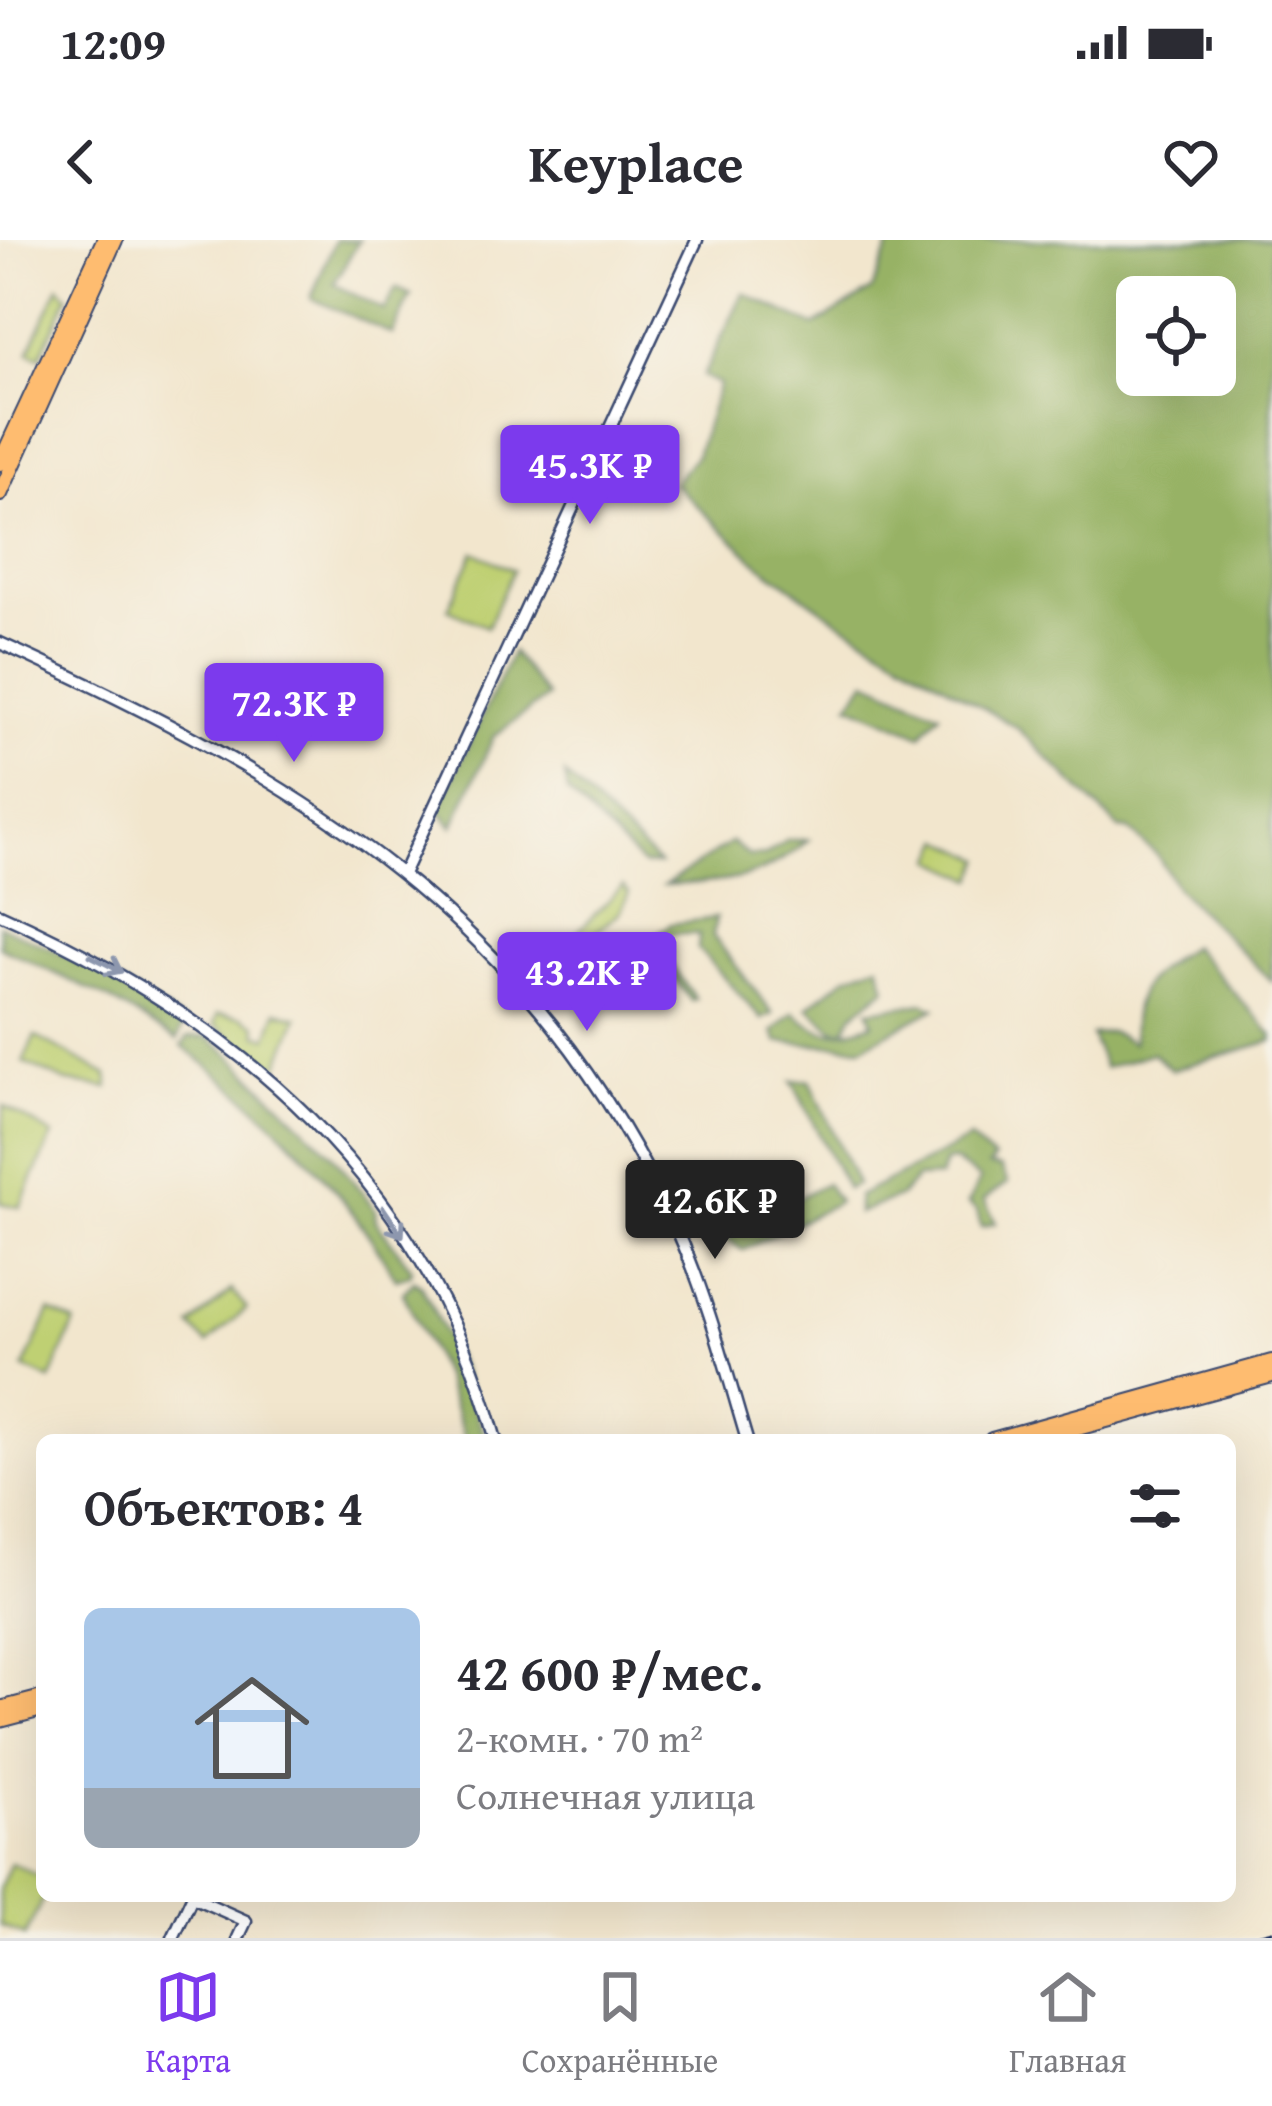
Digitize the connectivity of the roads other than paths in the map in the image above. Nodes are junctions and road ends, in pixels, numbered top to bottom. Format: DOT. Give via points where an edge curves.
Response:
graph roads {
  1 [pos="104,240"];
  2 [pos="116,240"];
  3 [pos="697,240"];
  4 [pos="60,335"];
  5 [pos="62,355"];
  6 [pos="46,378"];
  7 [pos="0,464"];
  8 [pos="0,493"];
  9 [pos="0,644"];
  10 [pos="403,874"];
  11 [pos="0,914"];
  12 [pos="1272,1363"];
  13 [pos="1272,1375"];
  14 [pos="1093,1418"];
  15 [pos="494,1434"];
  16 [pos="744,1434"];
  17 [pos="1020,1434"];
  18 [pos="1049,1434"];
  19 [pos="36,1700"];
  20 [pos="0,1709"];
  21 [pos="36,1710"];
  22 [pos="0,1720"];
  23 [pos="190,1902"];
  24 [pos="203,1902"];
  25 [pos="173,1938"];
  26 [pos="238,1938"];
  1 -- 4 [label="main road"];
  2 -- 5 [label="main road"];
  3 -- 10 [label="street"];
  4 -- 5 [label="main road" via="54,356"];
  4 -- 6 [label="main road"];
  5 -- 6 [label="main road"];
  6 -- 7 [label="main road"];
  6 -- 8 [label="main road"];
  7 -- 8 [label="main road"];
  9 -- 10 [label="street" via="246,763"];
  10 -- 16 [label="street" via="520,985 614,1112 679,1236"];
  11 -- 15 [label="street, one-way" via="163,996 249,1060 310,1119 381,1204 427,1276"];
  12 -- 14 [label="main road"];
  13 -- 14 [label="main road"];
  14 -- 17 [label="main road"];
  14 -- 18 [label="main road"];
  19 -- 20 [label="main road"];
  21 -- 22 [label="main road"];
  23 -- 25 [label="street"];
  24 -- 26 [label="street" via="246,1922"];
}
